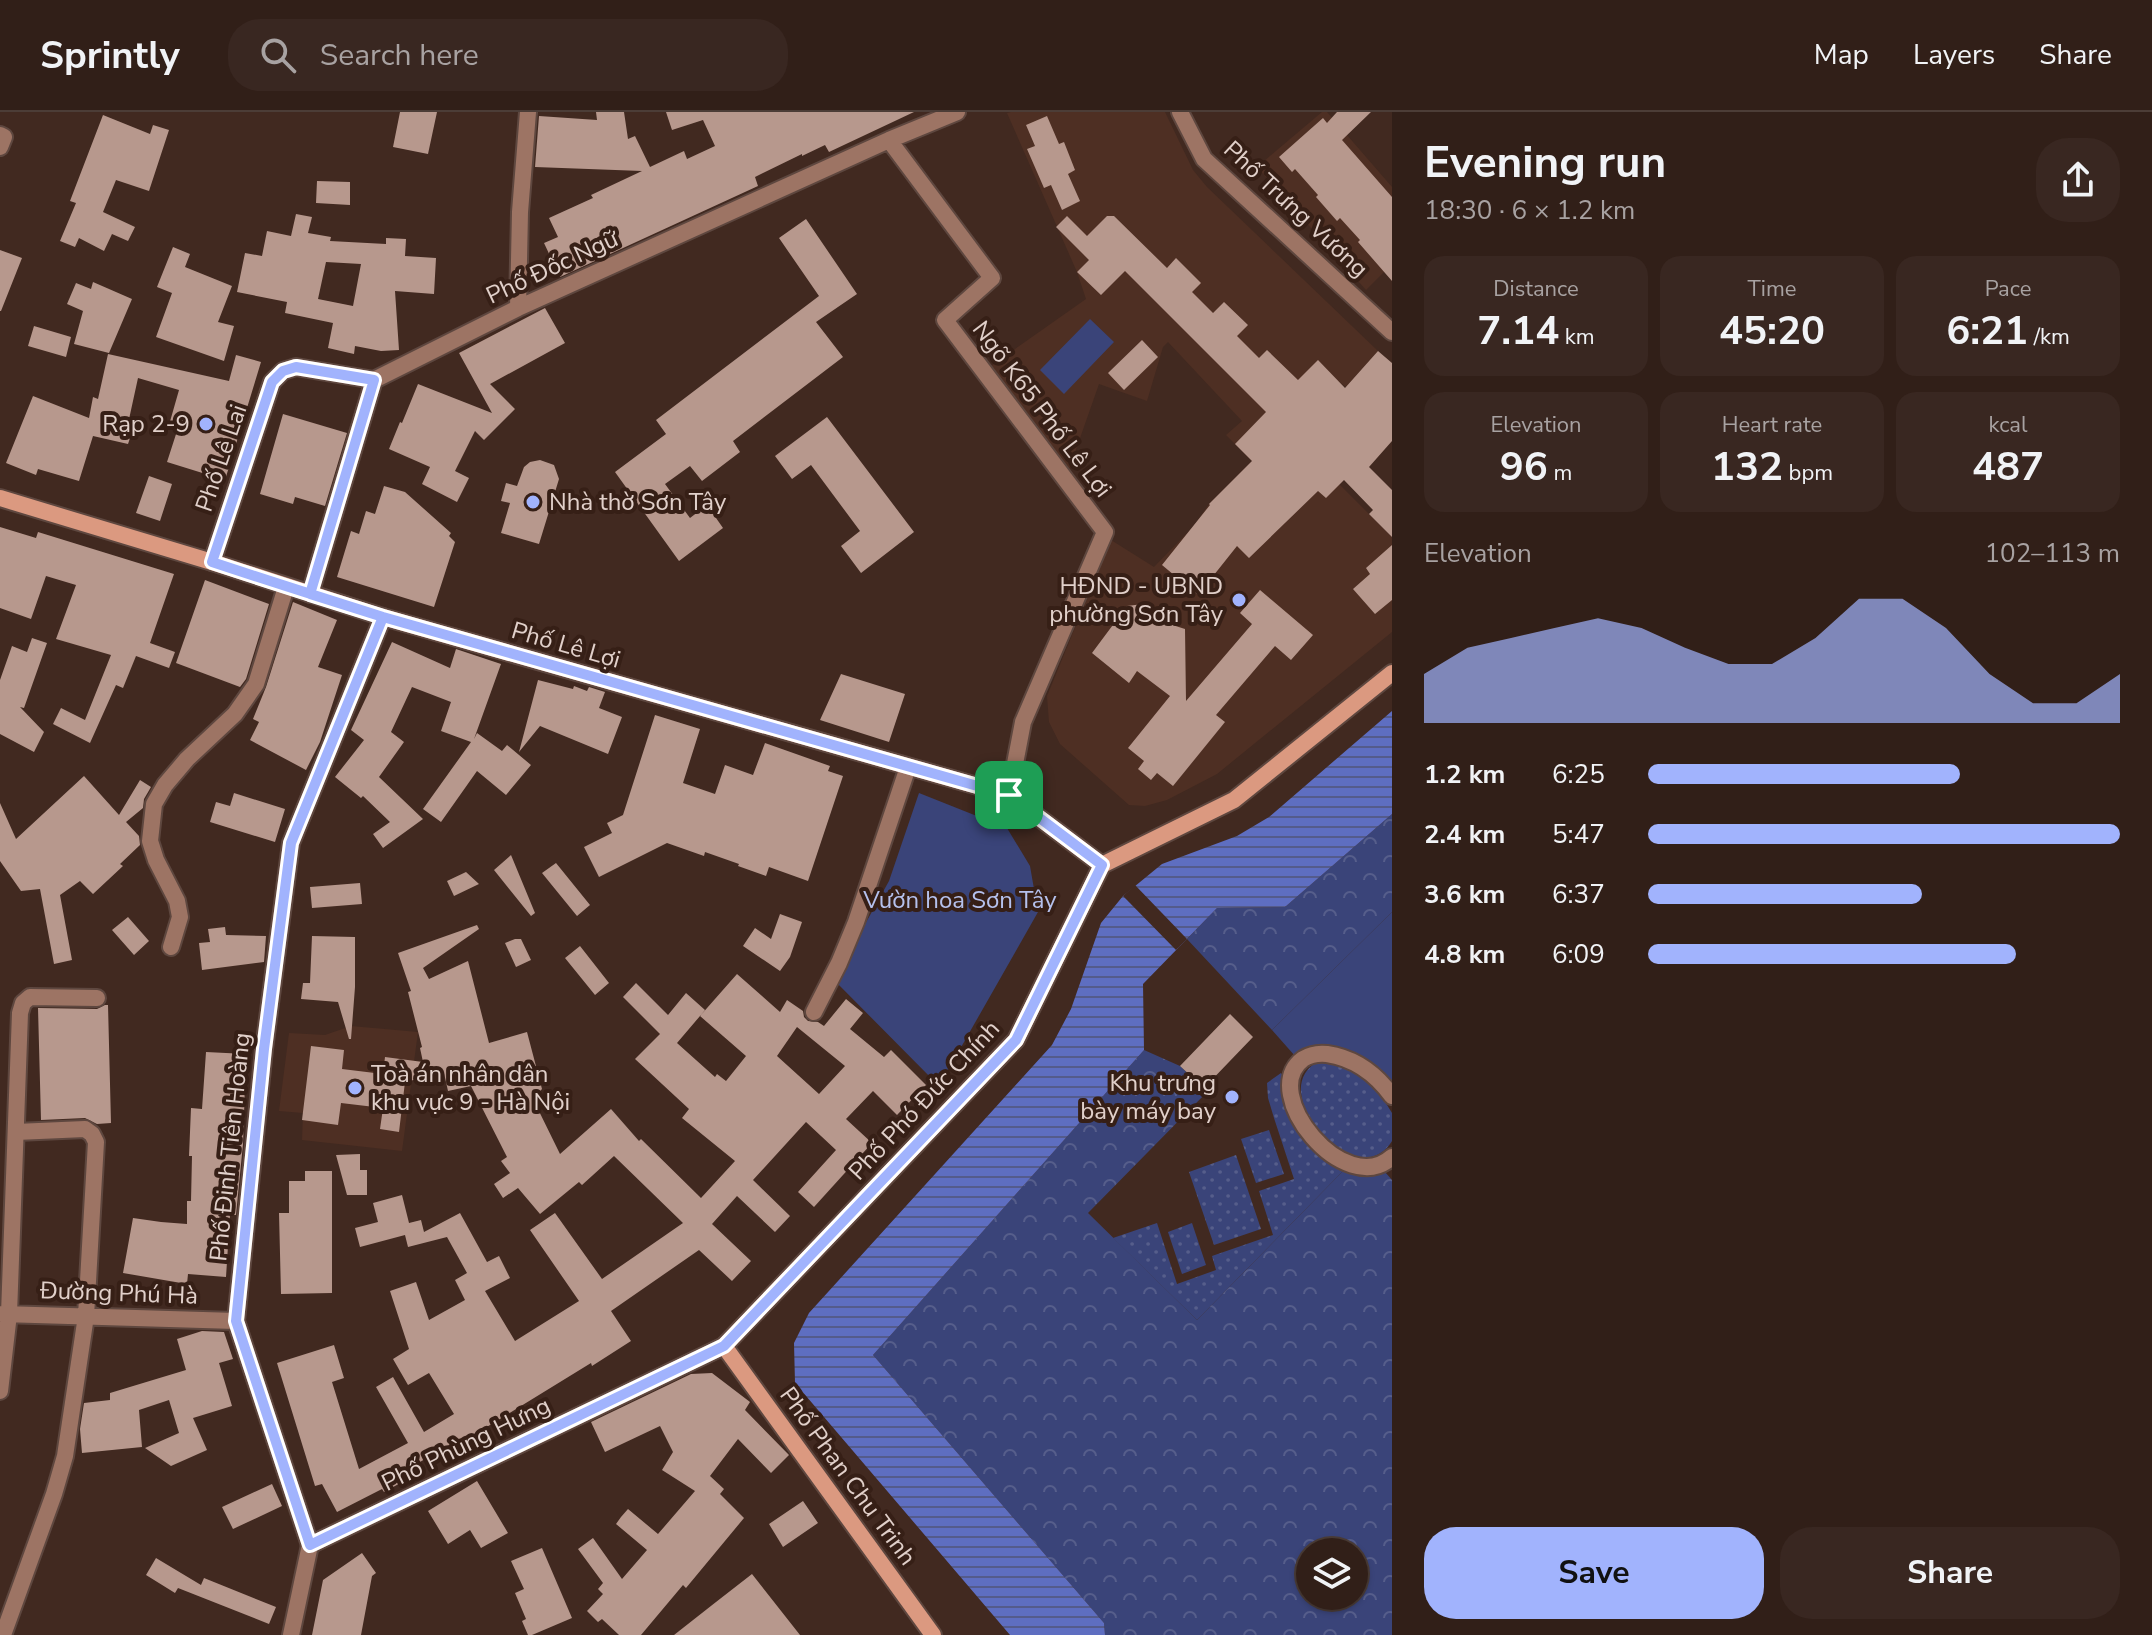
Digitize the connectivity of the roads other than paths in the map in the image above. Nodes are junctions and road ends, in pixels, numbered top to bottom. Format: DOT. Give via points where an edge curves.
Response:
graph roads {
  1 [pos="528,112"];
  2 [pos="957,112"];
  3 [pos="1180,112"];
  4 [pos="0,135"];
  5 [pos="889,140"];
  6 [pos="0,147"];
  7 [pos="518,308"];
  8 [pos="1392,332"];
  9 [pos="374,380"];
  10 [pos="0,498"];
  11 [pos="212,562"];
  12 [pos="286,587"];
  13 [pos="310,594"];
  14 [pos="383,617"];
  15 [pos="1392,673"];
  16 [pos="908,767"];
  17 [pos="1009,795"];
  18 [pos="1102,865"];
  19 [pos="171,947"];
  20 [pos="97,998"];
  21 [pos="814,1012"];
  22 [pos="1392,1096"];
  23 [pos="16,1132"];
  24 [pos="8,1154"];
  25 [pos="1391,1160"];
  26 [pos="4,1314"];
  27 [pos="86,1316"];
  28 [pos="236,1321"];
  29 [pos="724,1346"];
  30 [pos="0,1391"];
  31 [pos="310,1545"];
  32 [pos="3,1635"];
  33 [pos="291,1635"];
  34 [pos="933,1635"];
  1 -- 7 [label="street"];
  2 -- 5 [label="street, Phố Đốc Ngữ"];
  3 -- 8 [label="street, Phố Trưng Vương" via="1204,159"];
  4 -- 6 [label="street"];
  5 -- 7 [label="street, Phố Đốc Ngữ"];
  5 -- 17 [label="street, Ngõ K65 Phố Lê Lợi" via="992,278 945,320 1105,532 1023,722"];
  7 -- 9 [label="street, Phố Đốc Ngữ"];
  9 -- 11 [label="street, Phố Lê Lai" via="296,367 272,382"];
  9 -- 13 [label="street"];
  10 -- 11 [label="main road, Phố Lê Lợi"];
  11 -- 12 [label="main road, Phố Lê Lợi"];
  12 -- 13 [label="main road, Phố Lê Lợi"];
  12 -- 19 [label="street" via="256,684 235,714 172,776 154,804 150,841 180,917"];
  13 -- 14 [label="main road, Phố Lê Lợi"];
  14 -- 16 [label="main road, Phố Lê Lợi"];
  14 -- 28 [label="street, Phố Đinh Tiên Hoàng" via="291,843"];
  15 -- 18 [label="main road" via="1234,800"];
  16 -- 17 [label="main road, Phố Lê Lợi"];
  16 -- 21 [label="street" via="856,922"];
  17 -- 18 [label="main road, Phố Lê Lợi"];
  18 -- 29 [label="main road, Phố Phó Đức Chính" via="1016,1040"];
  20 -- 23 [label="street" via="30,997 23,1003"];
  22 -- 25 [label="street" via="1369,1071 1340,1056 1307,1056 1292,1075 1291,1092 1300,1119 1321,1146 1358,1167"];
  23 -- 24 [label="street"];
  23 -- 27 [label="street" via="85,1129 96,1142"];
  24 -- 26 [label="street"];
  26 -- 27 [label="street, Đường Phú Hà"];
  26 -- 30 [label="street"];
  27 -- 28 [label="street, Đường Phú Hà"];
  27 -- 32 [label="street" via="65,1456"];
  28 -- 31 [label="street, Phố Đinh Tiên Hoàng"];
  29 -- 31 [label="street, Phố Phùng Hưng"];
  29 -- 34 [label="main road, Phố Phan Chu Trinh"];
  31 -- 33 [label="street"];
}
